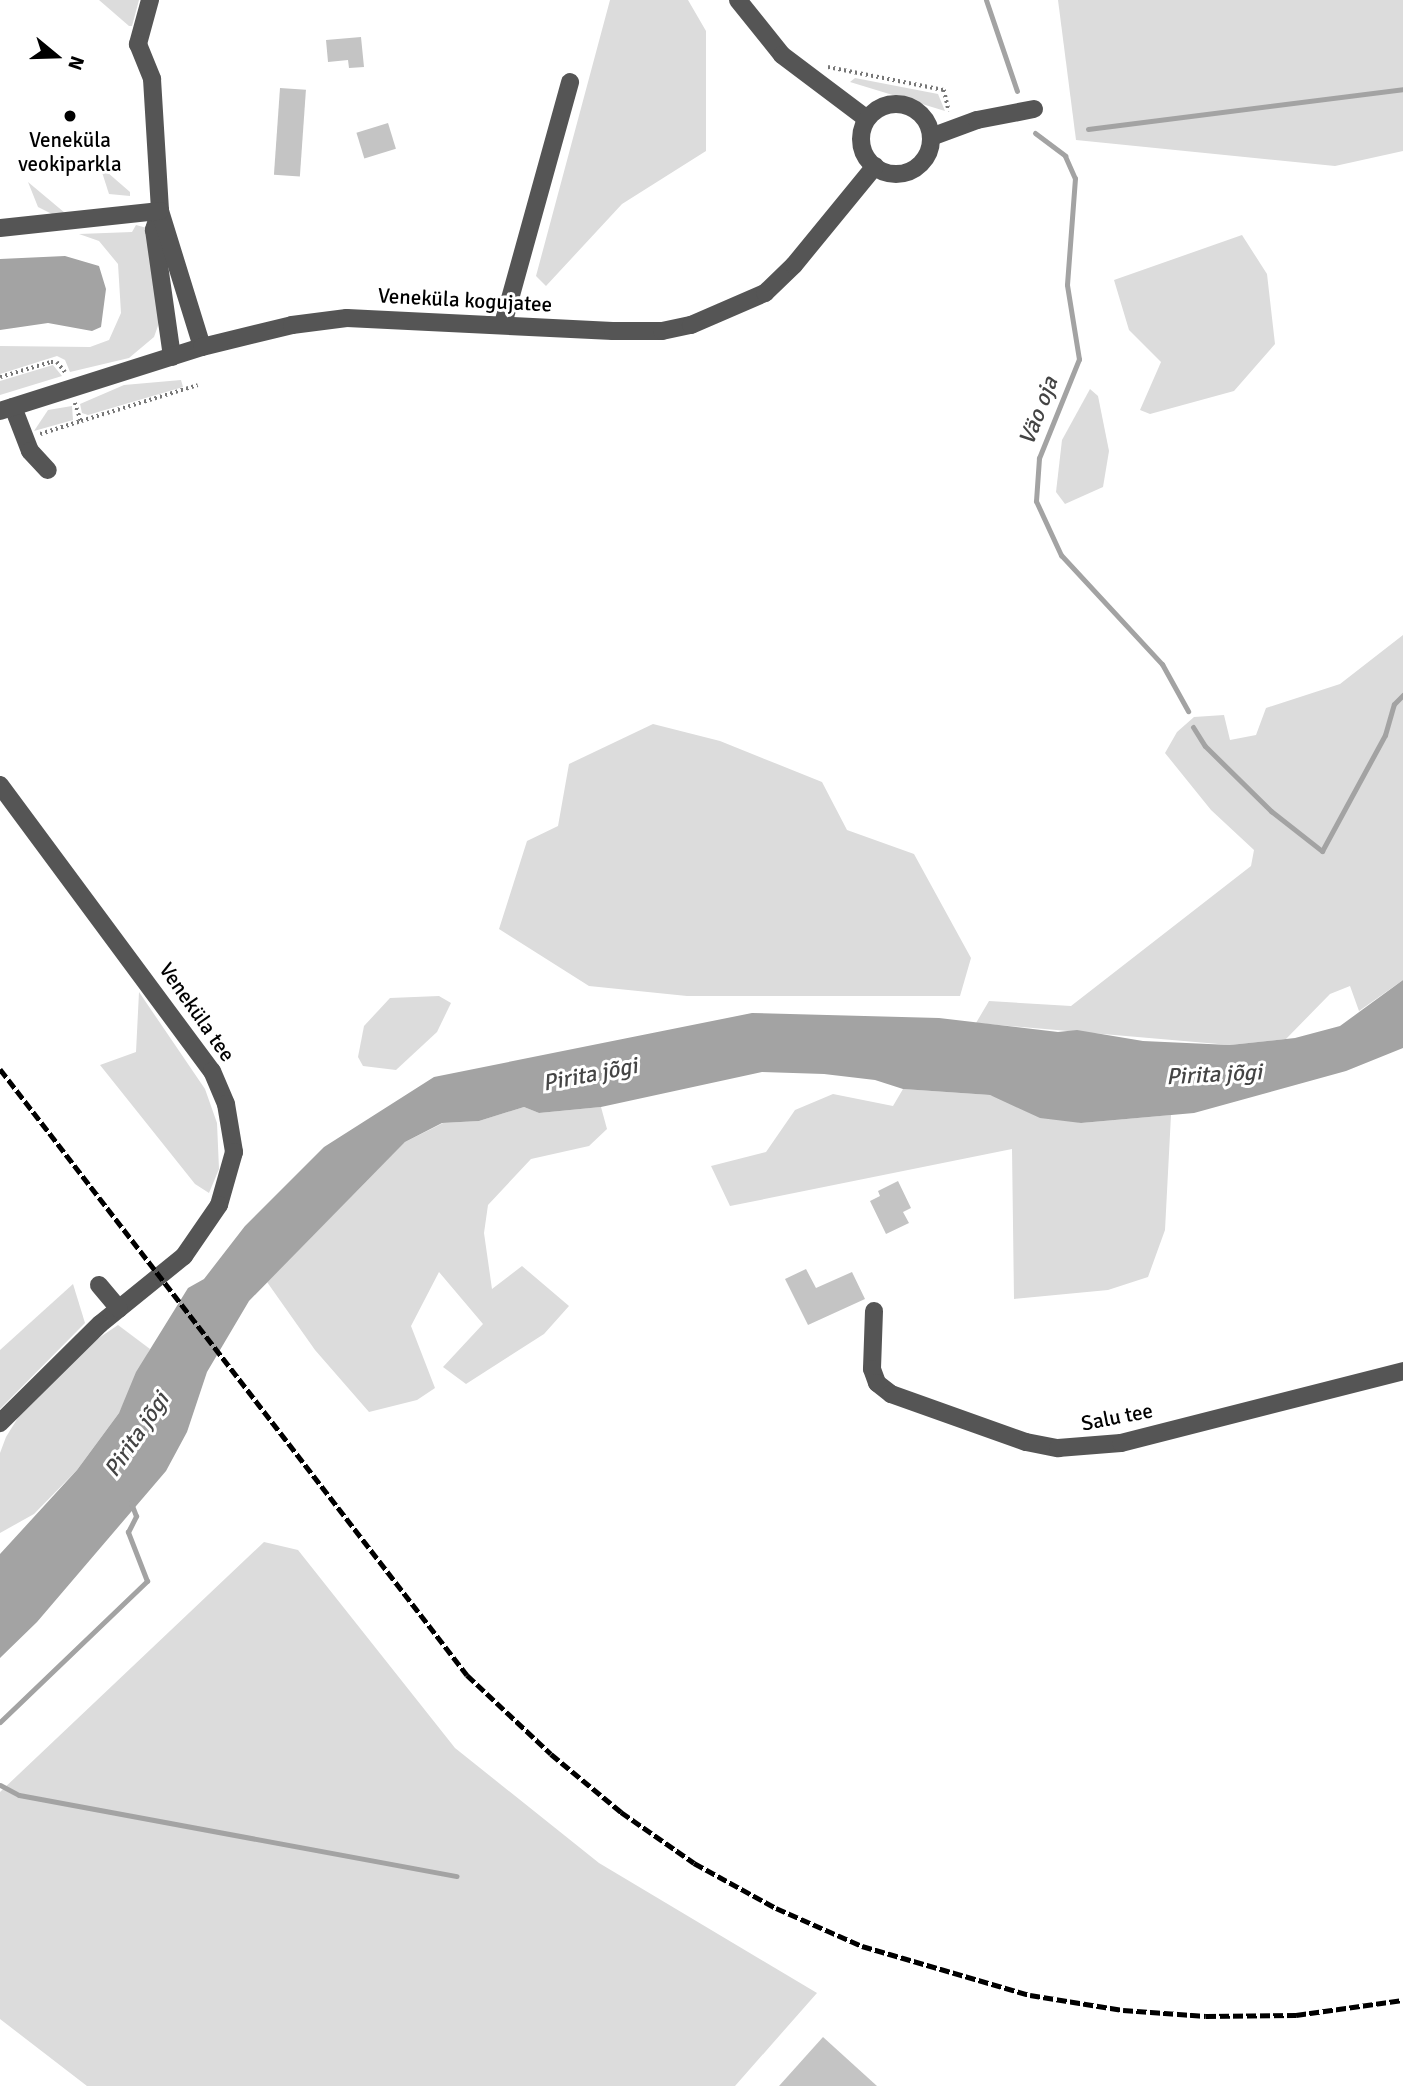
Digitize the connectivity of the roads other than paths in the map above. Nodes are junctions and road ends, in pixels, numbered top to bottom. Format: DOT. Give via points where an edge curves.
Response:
graph roads {
  1 [pos="150,0"];
  2 [pos="738,0"];
  3 [pos="570,82"];
  4 [pos="1034,109"];
  5 [pos="867,119"];
  6 [pos="931,138"];
  7 [pos="875,166"];
  8 [pos="160,211"];
  9 [pos="0,228"];
  10 [pos="503,324"];
  11 [pos="201,347"];
  12 [pos="172,357"];
  13 [pos="7,409"];
  14 [pos="48,470"];
  15 [pos="0,785"];
  16 [pos="99,1285"];
  17 [pos="119,1309"];
  18 [pos="874,1311"];
  19 [pos="1403,1371"];
  20 [pos="0,1423"];
  1 -- 8 [label="street" via="138,44 152,79"];
  2 -- 5 [label="street" via="782,55"];
  3 -- 10 [label="street"];
  4 -- 6 [label="street" via="977,120"];
  5 -- 6 [label="street" via="884,106 906,105 924,117"];
  5 -- 7 [label="street" via="863,149"];
  6 -- 7 [label="street" via="925,159 917,167 896,174"];
  7 -- 10 [label="street, Veneküla kogujatee" via="794,265 765,293 719,316 662,331"];
  8 -- 9 [label="street"];
  8 -- 11 [label="street"];
  8 -- 12 [label="street" via="154,238"];
  10 -- 11 [label="street, Veneküla kogujatee" via="347,318 292,325"];
  11 -- 12 [label="street, Veneküla kogujatee"];
  12 -- 13 [label="street, Veneküla kogujatee"];
  13 -- 14 [label="street"];
  15 -- 17 [label="street, Veneküla tee" via="192,1040 212,1070 233,1128 230,1177 204,1232 168,1271"];
  16 -- 17 [label="street"];
  17 -- 20 [label="street, Veneküla tee" via="52,1367"];
  18 -- 19 [label="street, Salu tee" via="872,1369 877,1383 891,1394 1026,1442 1059,1448 1121,1443"];
}
